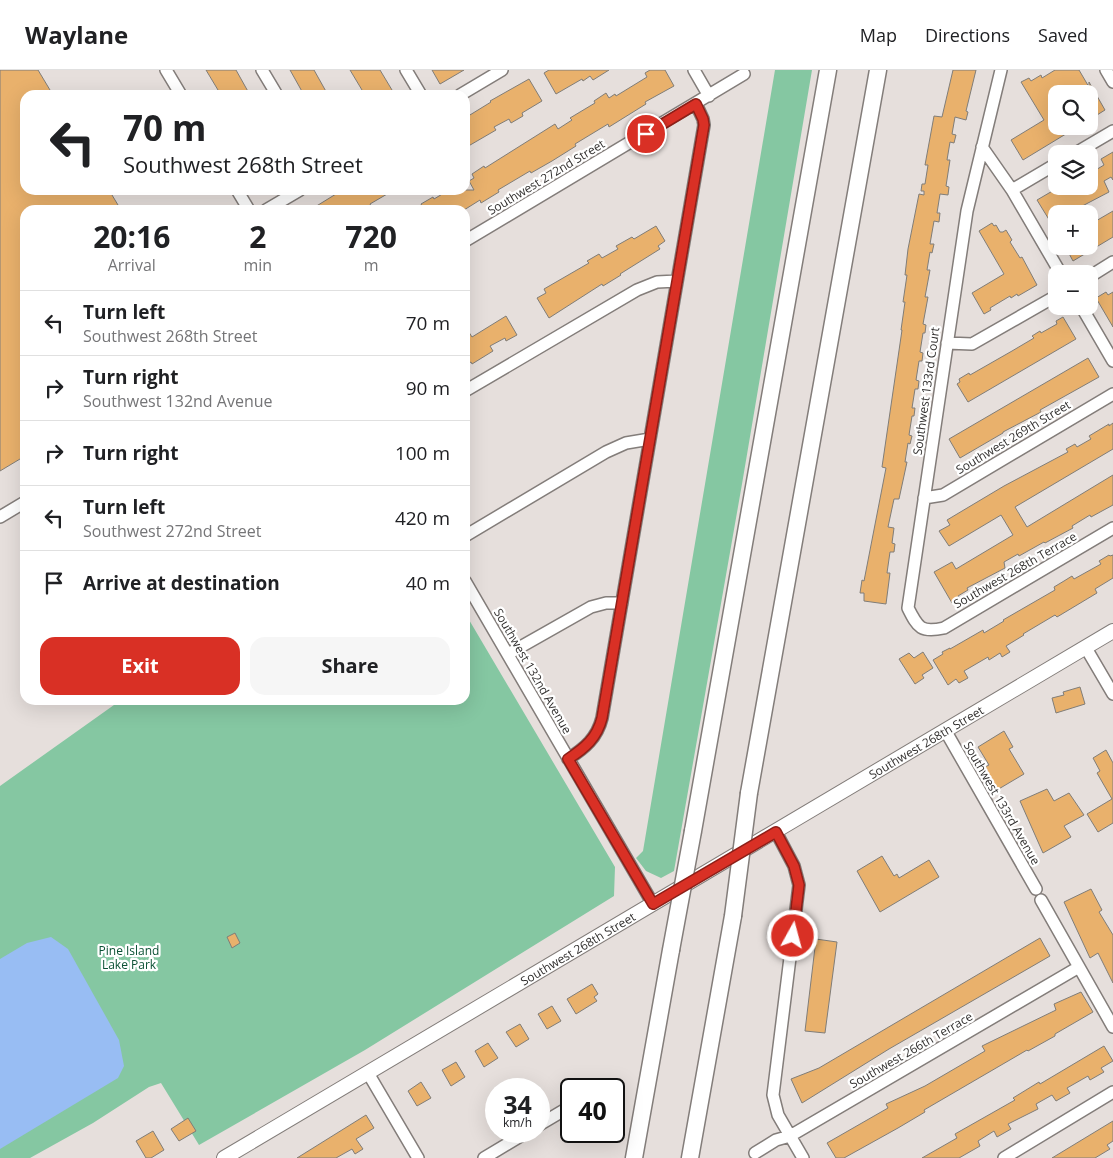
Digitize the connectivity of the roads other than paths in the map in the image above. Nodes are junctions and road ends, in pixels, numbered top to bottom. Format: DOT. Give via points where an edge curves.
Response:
graph roads {
  1 [pos="166,70"];
  2 [pos="262,70"];
  3 [pos="406,70"];
  4 [pos="502,70"];
  5 [pos="694,70"];
  6 [pos="828,70"];
  7 [pos="878,70"];
  8 [pos="890,70"];
  9 [pos="1001,70"];
  10 [pos="1106,70"];
  11 [pos="744,74"];
  12 [pos="1113,82"];
  13 [pos="178,90"];
  14 [pos="274,90"];
  15 [pos="418,90"];
  16 [pos="468,90"];
  17 [pos="709,96"];
  18 [pos="696,104"];
  19 [pos="1113,131"];
  20 [pos="866,137"];
  21 [pos="1089,145"];
  22 [pos="982,147"];
  23 [pos="1048,169"];
  24 [pos="1012,190"];
  25 [pos="292,195"];
  26 [pos="274,205"];
  27 [pos="470,238"];
  28 [pos="1113,262"];
  29 [pos="1056,265"];
  30 [pos="1098,271"];
  31 [pos="677,281"];
  32 [pos="1048,301"];
  33 [pos="1086,315"];
  34 [pos="947,343"];
  35 [pos="1113,361"];
  36 [pos="470,389"];
  37 [pos="1113,394"];
  38 [pos="650,438"];
  39 [pos="924,498"];
  40 [pos="20,505"];
  41 [pos="0,517"];
  42 [pos="1113,528"];
  43 [pos="470,533"];
  44 [pos="470,589"];
  45 [pos="622,603"];
  46 [pos="929,631"];
  47 [pos="1113,631"];
  48 [pos="1086,648"];
  49 [pos="508,654"];
  50 [pos="1113,694"];
  51 [pos="945,730"];
  52 [pos="568,759"];
  53 [pos="776,832"];
  54 [pos="653,904"];
  55 [pos="1079,967"];
  56 [pos="1113,1027"];
  57 [pos="368,1073"];
  58 [pos="1113,1092"];
  59 [pos="790,1136"];
  60 [pos="509,1143"];
  61 [pos="755,1152"];
  62 [pos="224,1158"];
  63 [pos="418,1158"];
  64 [pos="484,1158"];
  65 [pos="634,1158"];
  66 [pos="690,1158"];
  67 [pos="803,1158"];
  68 [pos="1004,1158"];
  1 -- 13 [label="street"];
  2 -- 14 [label="street"];
  3 -- 15 [label="street"];
  4 -- 16 [label="street"];
  5 -- 17 [label="street"];
  6 -- 65 [label="highway, bridge"];
  7 -- 20 [label="highway"];
  8 -- 20 [label="highway"];
  9 -- 22 [label="street, Southwest 133rd Court"];
  10 -- 12 [label="street"];
  11 -- 17 [label="street, Southwest 272nd Street"];
  17 -- 18 [label="street, Southwest 272nd Street"];
  18 -- 27 [label="street, Southwest 272nd Street"];
  18 -- 31 [label="street" via="704,125"];
  19 -- 21 [label="street"];
  20 -- 66 [label="highway, bridge" via="749,794 733,916"];
  22 -- 24 [label="street"];
  22 -- 34 [label="street, Southwest 133rd Court" via="966,211"];
  23 -- 24 [label="street"];
  24 -- 29 [label="street"];
  25 -- 26 [label="street"];
  28 -- 30 [label="street"];
  31 -- 36 [label="street" via="657,282 637,290"];
  31 -- 38 [label="street"];
  32 -- 34 [label="street" via="972,344"];
  33 -- 35 [label="street"];
  34 -- 39 [label="street, Southwest 133rd Court"];
  37 -- 39 [label="street, Southwest 269th Street" via="943,495"];
  38 -- 43 [label="street" via="626,443 606,452"];
  38 -- 45 [label="street"];
  39 -- 46 [label="street, Southwest 133rd Court" via="908,608 919,628"];
  40 -- 41 [label="street"];
  42 -- 46 [label="street, Southwest 268th Terrace" via="944,628"];
  44 -- 49 [label="street, Southwest 132nd Avenue"];
  45 -- 49 [label="street" via="591,607"];
  45 -- 52 [label="street" via="599,727 587,746"];
  47 -- 48 [label="main road, Southwest 268th Street"];
  48 -- 50 [label="street"];
  48 -- 51 [label="main road, Southwest 268th Street"];
  49 -- 52 [label="street, Southwest 132nd Avenue"];
  51 -- 53 [label="main road, Southwest 268th Street"];
  51 -- 55 [label="street, Southwest 133rd Avenue"];
  52 -- 54 [label="street, Southwest 132nd Avenue"];
  53 -- 54 [label="main road, Southwest 268th Street"];
  53 -- 59 [label="street" via="794,866 799,885 773,1095 778,1115"];
  54 -- 57 [label="main road, Southwest 268th Street"];
  55 -- 56 [label="street, Southwest 133rd Avenue"];
  55 -- 59 [label="street, Southwest 266th Terrace"];
  57 -- 62 [label="main road, Southwest 268th Street"];
  57 -- 63 [label="street"];
  58 -- 68 [label="street"];
  59 -- 61 [label="street, Southwest 266th Terrace"];
  59 -- 67 [label="street"];
  60 -- 64 [label="street"];
}
